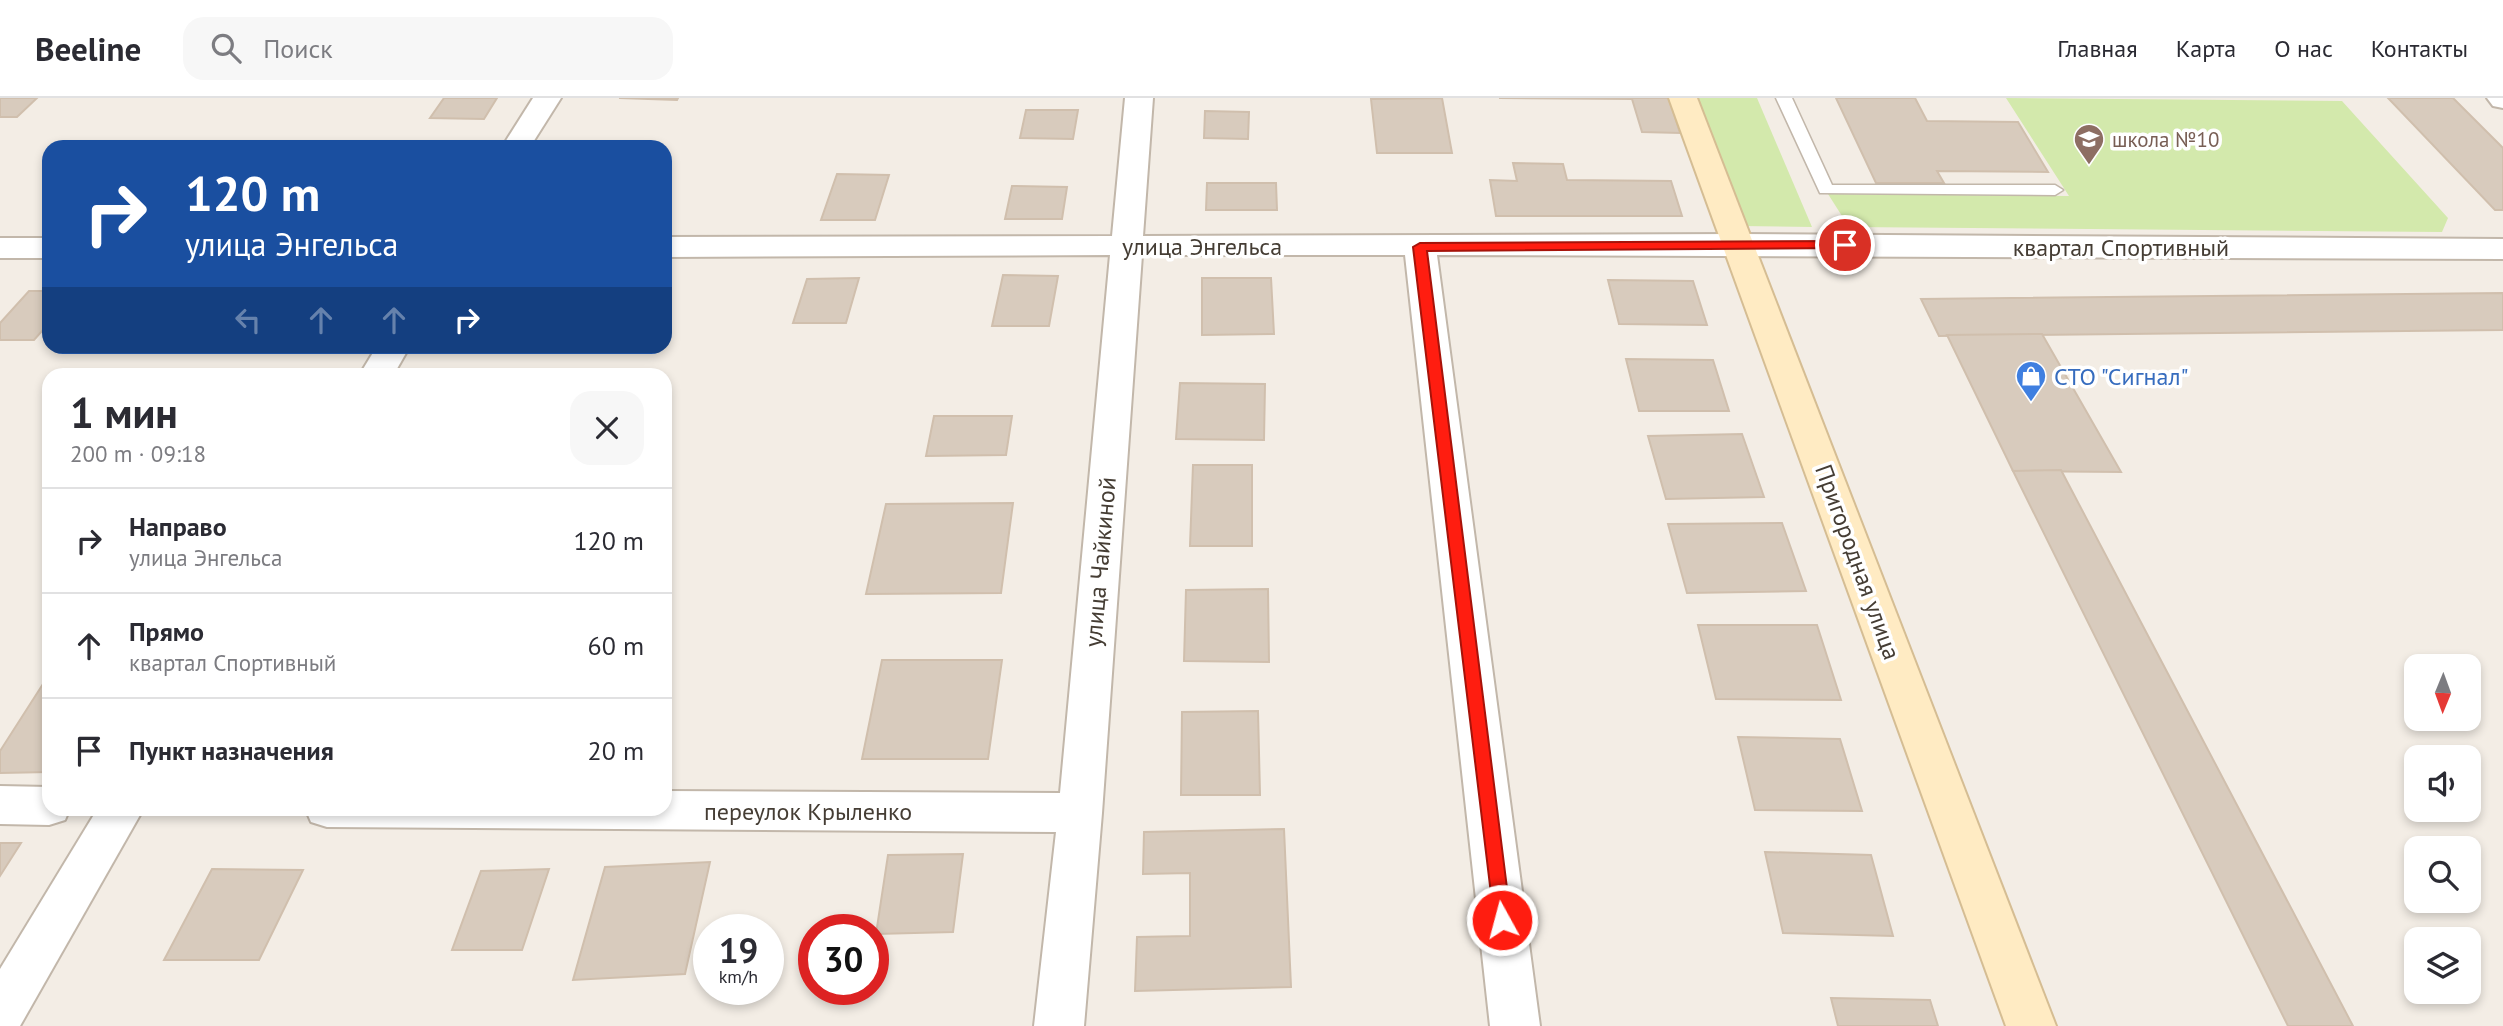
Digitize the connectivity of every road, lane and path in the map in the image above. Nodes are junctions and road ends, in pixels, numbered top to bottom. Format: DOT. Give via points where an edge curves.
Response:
graph roads {
  1 [pos="547,98"];
  2 [pos="1139,98"];
  3 [pos="1683,98"];
  4 [pos="1784,98"];
  5 [pos="520,140"];
  6 [pos="2055,190"];
  7 [pos="1739,244"];
  8 [pos="1125,246"];
  9 [pos="672,247"];
  10 [pos="1420,247"];
  11 [pos="0,248"];
  12 [pos="42,248"];
  13 [pos="2503,249"];
  14 [pos="0,805"];
  15 [pos="42,806"];
  16 [pos="672,810"];
  17 [pos="1080,813"];
  18 [pos="117,816"];
  19 [pos="0,1014"];
  20 [pos="1059,1026"];
  21 [pos="1515,1026"];
  22 [pos="2031,1026"];
  1 -- 5 [label="street"];
  2 -- 8 [label="street, улица Чайкиной"];
  3 -- 7 [label="street, Пригородная улица"];
  4 -- 6 [label="lane" via="1826,190"];
  7 -- 10 [label="street, улица Энгельса"];
  7 -- 13 [label="street, квартал Спортивный"];
  7 -- 22 [label="street, Пригородная улица"];
  8 -- 9 [label="street, улица Энгельса"];
  8 -- 10 [label="street, улица Энгельса"];
  8 -- 17 [label="street, улица Чайкиной"];
  10 -- 21 [label="street"];
  11 -- 12 [label="street"];
  14 -- 15 [label="street"];
  16 -- 17 [label="street, переулок Крыленко"];
  17 -- 20 [label="street, улица Чайкиной"];
  18 -- 19 [label="street"];
}
